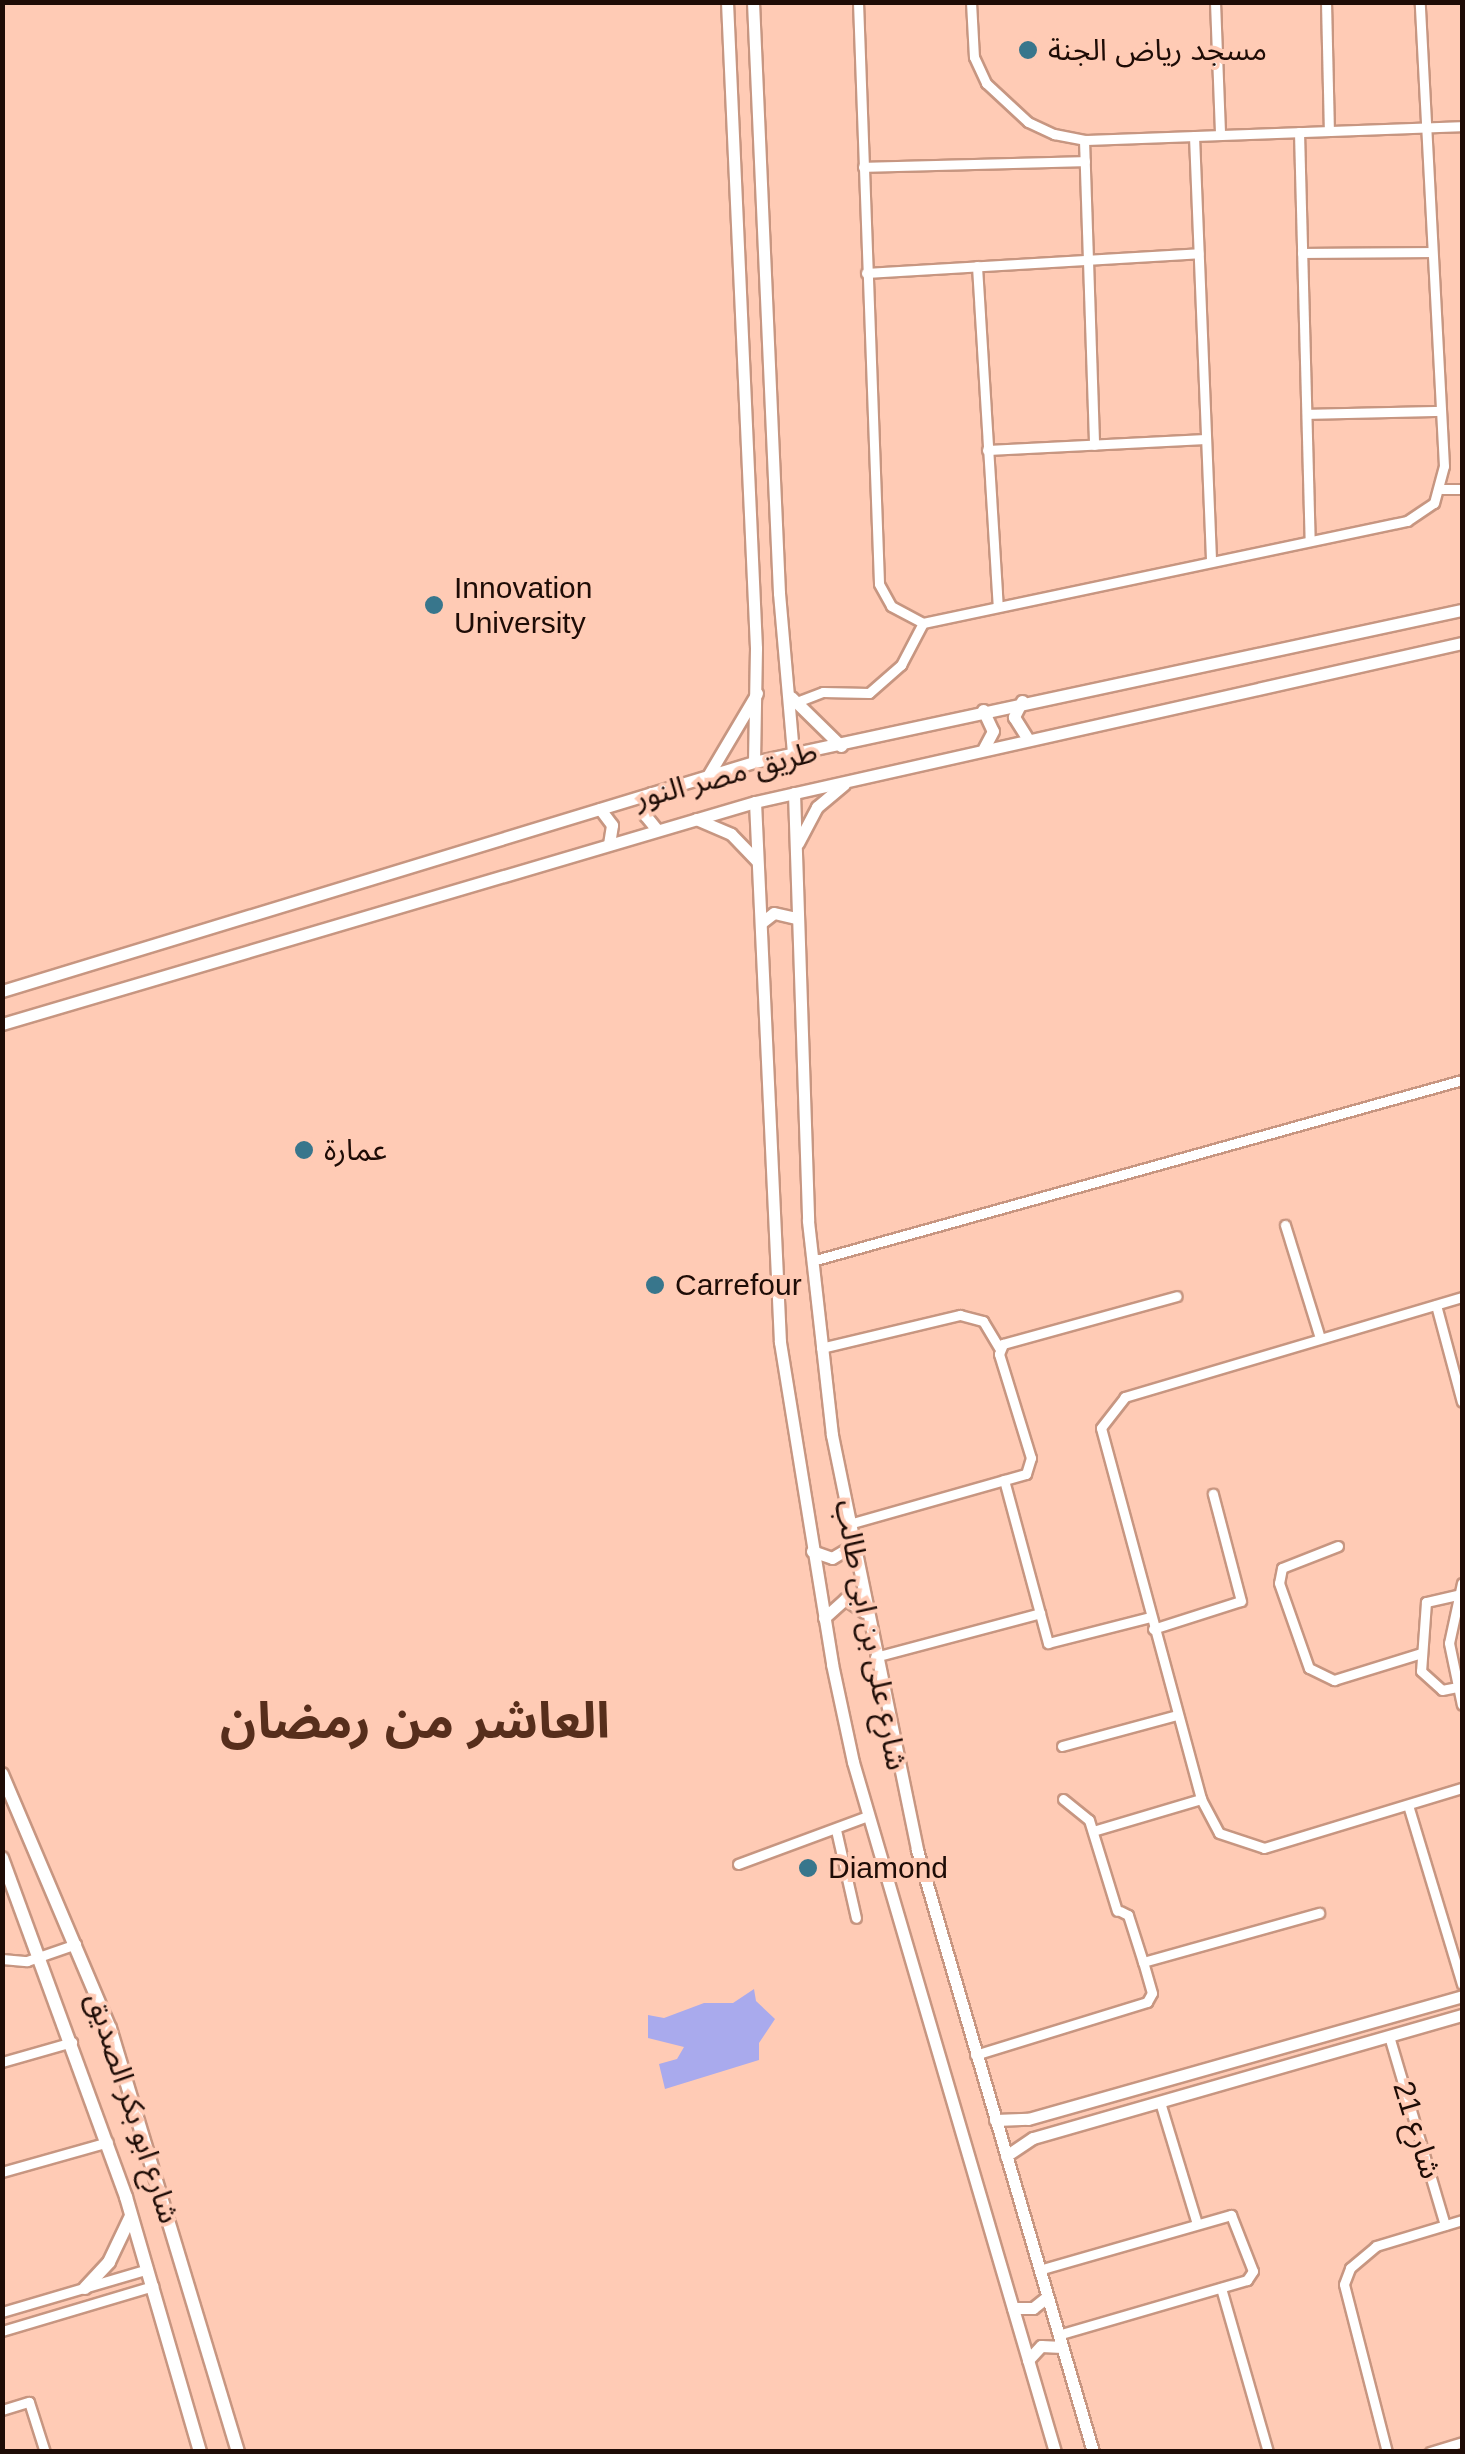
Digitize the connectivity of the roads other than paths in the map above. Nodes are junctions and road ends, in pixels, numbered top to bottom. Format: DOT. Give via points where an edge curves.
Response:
graph roads {
  1 [pos="727,2"];
  2 [pos="753,2"];
  3 [pos="858,2"];
  4 [pos="971,2"];
  5 [pos="1215,2"];
  6 [pos="1326,2"];
  7 [pos="1420,2"];
  8 [pos="1462,126"];
  9 [pos="1425,128"];
  10 [pos="1329,131"];
  11 [pos="1299,132"];
  12 [pos="1220,135"];
  13 [pos="1194,136"];
  14 [pos="1084,140"];
  15 [pos="1085,161"];
  16 [pos="863,168"];
  17 [pos="1432,252"];
  18 [pos="1198,253"];
  19 [pos="1302,253"];
  20 [pos="1088,259"];
  21 [pos="976,266"];
  22 [pos="866,272"];
  23 [pos="1441,411"];
  24 [pos="1307,414"];
  25 [pos="1206,438"];
  26 [pos="1094,445"];
  27 [pos="987,450"];
  28 [pos="1442,488"];
  29 [pos="1462,489"];
  30 [pos="1310,540"];
  31 [pos="1212,560"];
  32 [pos="998,605"];
  33 [pos="1462,610"];
  34 [pos="923,623"];
  35 [pos="1462,643"];
  36 [pos="782,646"];
  37 [pos="756,648"];
  38 [pos="787,689"];
  39 [pos="757,693"];
  40 [pos="1022,701"];
  41 [pos="793,704"];
  42 [pos="983,710"];
  43 [pos="1027,738"];
  44 [pos="841,746"];
  45 [pos="984,748"];
  46 [pos="793,754"];
  47 [pos="754,762"];
  48 [pos="709,774"];
  49 [pos="851,780"];
  50 [pos="650,793"];
  51 [pos="794,793"];
  52 [pos="755,802"];
  53 [pos="600,809"];
  54 [pos="696,819"];
  55 [pos="657,830"];
  56 [pos="610,844"];
  57 [pos="796,847"];
  58 [pos="758,861"];
  59 [pos="796,918"];
  60 [pos="761,923"];
  61 [pos="2,991"];
  62 [pos="2,1024"];
  63 [pos="1462,1080"];
  64 [pos="1285,1225"];
  65 [pos="812,1260"];
  66 [pos="1177,1296"];
  67 [pos="1462,1297"];
  68 [pos="1436,1305"];
  69 [pos="1320,1338"];
  70 [pos="822,1348"];
  71 [pos="999,1348"];
  72 [pos="1462,1402"];
  73 [pos="1004,1480"];
  74 [pos="1213,1494"];
  75 [pos="849,1524"];
  76 [pos="852,1546"];
  77 [pos="1338,1546"];
  78 [pos="812,1551"];
  79 [pos="1462,1583"];
  80 [pos="1456,1596"];
  81 [pos="864,1612"];
  82 [pos="1040,1613"];
  83 [pos="824,1618"];
  84 [pos="1150,1618"];
  85 [pos="1462,1618"];
  86 [pos="1450,1621"];
  87 [pos="1153,1629"];
  88 [pos="1422,1653"];
  89 [pos="872,1657"];
  90 [pos="1457,1687"];
  91 [pos="1462,1705"];
  92 [pos="1177,1714"];
  93 [pos="1062,1746"];
  94 [pos="2,1774"];
  95 [pos="1462,1788"];
  96 [pos="1063,1798"];
  97 [pos="1200,1800"];
  98 [pos="1408,1805"];
  99 [pos="868,1816"];
  100 [pos="836,1830"];
  101 [pos="1092,1831"];
  102 [pos="2,1858"];
  103 [pos="738,1864"];
  104 [pos="1319,1913"];
  105 [pos="856,1918"];
  106 [pos="76,1944"];
  107 [pos="43,1955"];
  108 [pos="2,1959"];
  109 [pos="1143,1962"];
  110 [pos="1462,1984"];
  111 [pos="1462,1996"];
  112 [pos="1449,2000"];
  113 [pos="1459,2016"];
  114 [pos="1389,2036"];
  115 [pos="73,2042"];
  116 [pos="975,2055"];
  117 [pos="2,2062"];
  118 [pos="1160,2102"];
  119 [pos="995,2120"];
  120 [pos="108,2142"];
  121 [pos="1006,2156"];
  122 [pos="2,2172"];
  123 [pos="130,2216"];
  124 [pos="1462,2220"];
  125 [pos="1197,2224"];
  126 [pos="1445,2225"];
  127 [pos="148,2269"];
  128 [pos="1039,2270"];
  129 [pos="121,2277"];
  130 [pos="153,2286"];
  131 [pos="85,2288"];
  132 [pos="1221,2288"];
  133 [pos="126,2294"];
  134 [pos="1047,2296"];
  135 [pos="2,2299"];
  136 [pos="1012,2308"];
  137 [pos="4,2311"];
  138 [pos="2,2331"];
  139 [pos="1060,2341"];
  140 [pos="1028,2360"];
  141 [pos="2,2410"];
  142 [pos="1462,2442"];
  143 [pos="45,2452"];
  144 [pos="200,2452"];
  145 [pos="238,2452"];
  146 [pos="1055,2452"];
  147 [pos="1093,2452"];
  148 [pos="1268,2452"];
  149 [pos="1388,2452"];
  150 [pos="1430,2452"];
  1 -- 37 [label="street"];
  2 -- 36 [label="street"];
  3 -- 16 [label="street"];
  4 -- 14 [label="street" via="974,57 986,84 1028,122"];
  5 -- 12 [label="street"];
  6 -- 10 [label="street"];
  7 -- 9 [label="street"];
  8 -- 9 [label="street"];
  9 -- 10 [label="street"];
  9 -- 17 [label="street"];
  10 -- 11 [label="street"];
  11 -- 12 [label="street"];
  11 -- 19 [label="street"];
  12 -- 13 [label="street"];
  13 -- 14 [label="street"];
  13 -- 18 [label="street"];
  14 -- 15 [label="street"];
  15 -- 16 [label="street"];
  15 -- 20 [label="street"];
  16 -- 22 [label="street"];
  17 -- 19 [label="street"];
  17 -- 23 [label="street"];
  18 -- 20 [label="street"];
  18 -- 25 [label="street"];
  19 -- 24 [label="street"];
  20 -- 21 [label="street"];
  20 -- 26 [label="street"];
  21 -- 22 [label="street"];
  21 -- 27 [label="street"];
  22 -- 34 [label="street" via="878,584 891,606"];
  23 -- 24 [label="street"];
  23 -- 28 [label="street"];
  24 -- 30 [label="street"];
  25 -- 26 [label="street"];
  25 -- 31 [label="street"];
  26 -- 27 [label="street"];
  27 -- 32 [label="street"];
  28 -- 29 [label="street"];
  28 -- 30 [label="street" via="1422,514 1407,521"];
  30 -- 31 [label="street"];
  31 -- 32 [label="street"];
  32 -- 34 [label="street"];
  33 -- 40 [label="street, طريق مصر النور"];
  34 -- 41 [label="street" via="901,665 869,692 823,692"];
  35 -- 43 [label="street, طريق مصر النور"];
  36 -- 37 [label="street"];
  36 -- 38 [label="street"];
  37 -- 39 [label="street"];
  38 -- 41 [label="street"];
  38 -- 46 [label="street"];
  39 -- 47 [label="street"];
  39 -- 48 [label="street"];
  40 -- 42 [label="street, طريق مصر النور"];
  40 -- 43 [label="street" via="1015,723"];
  41 -- 44 [label="street"];
  42 -- 44 [label="street, طريق مصر النور"];
  42 -- 45 [label="street" via="993,731"];
  43 -- 45 [label="street, طريق مصر النور"];
  44 -- 46 [label="street, طريق مصر النور"];
  45 -- 49 [label="street, طريق مصر النور"];
  46 -- 47 [label="street, طريق مصر النور"];
  47 -- 48 [label="street, طريق مصر النور"];
  48 -- 50 [label="street, طريق مصر النور"];
  49 -- 51 [label="street, طريق مصر النور"];
  49 -- 57 [label="street" via="817,808"];
  50 -- 53 [label="street, طريق مصر النور"];
  50 -- 55 [label="street" via="645,815"];
  51 -- 52 [label="street, طريق مصر النور"];
  51 -- 57 [label="street, شارع على بن ابى طالب"];
  52 -- 54 [label="street, طريق مصر النور"];
  52 -- 58 [label="street, شارع على بن ابى طالب"];
  53 -- 56 [label="street" via="612,825"];
  53 -- 61 [label="street, طريق مصر النور"];
  54 -- 55 [label="street, طريق مصر النور"];
  54 -- 58 [label="street" via="731,834"];
  55 -- 56 [label="street, طريق مصر النور"];
  56 -- 62 [label="street, طريق مصر النور"];
  57 -- 59 [label="street, شارع على بن ابى طالب"];
  58 -- 60 [label="street, شارع على بن ابى طالب"];
  59 -- 60 [label="street" via="782,912"];
  59 -- 65 [label="street, شارع على بن ابى طالب"];
  60 -- 78 [label="street, شارع على بن ابى طالب" via="780,1342"];
  63 -- 65 [label="street"];
  64 -- 69 [label="street"];
  65 -- 70 [label="street, شارع على بن ابى طالب"];
  66 -- 71 [label="street"];
  67 -- 68 [label="street"];
  68 -- 69 [label="street"];
  68 -- 72 [label="street"];
  69 -- 84 [label="street" via="1125,1397 1105,1415 1102,1442"];
  70 -- 71 [label="street" via="960,1315 982,1321"];
  70 -- 75 [label="street, شارع على بن ابى طالب"];
  71 -- 73 [label="street" via="1031,1458 1026,1474"];
  73 -- 75 [label="street"];
  73 -- 82 [label="street"];
  74 -- 87 [label="street" via="1240,1601"];
  75 -- 76 [label="street, شارع على بن ابى طالب"];
  76 -- 78 [label="street" via="832,1558"];
  76 -- 81 [label="street, شارع على بن ابى طالب"];
  77 -- 88 [label="street" via="1282,1568 1280,1582 1309,1668 1334,1680"];
  78 -- 83 [label="street, شارع على بن ابى طالب"];
  79 -- 80 [label="street"];
  80 -- 86 [label="street"];
  80 -- 88 [label="street" via="1435,1595 1426,1602"];
  81 -- 83 [label="street" via="844,1599"];
  81 -- 89 [label="street, شارع على بن ابى طالب"];
  82 -- 84 [label="street" via="1048,1643"];
  82 -- 89 [label="street"];
  83 -- 99 [label="street, شارع على بن ابى طالب"];
  84 -- 87 [label="street"];
  85 -- 86 [label="street"];
  86 -- 90 [label="street"];
  87 -- 92 [label="street"];
  88 -- 90 [label="street" via="1428,1683"];
  89 -- 116 [label="street, شارع على بن ابى طالب"];
  90 -- 91 [label="street"];
  92 -- 93 [label="street"];
  92 -- 97 [label="street"];
  94 -- 106 [label="main road, شارع ابو بكر الصديق"];
  95 -- 98 [label="street"];
  96 -- 101 [label="street"];
  97 -- 98 [label="street" via="1219,1834 1264,1848"];
  97 -- 101 [label="street"];
  98 -- 110 [label="street"];
  99 -- 100 [label="street"];
  99 -- 136 [label="street, شارع على بن ابى طالب"];
  100 -- 103 [label="street"];
  100 -- 105 [label="street"];
  101 -- 109 [label="street"];
  102 -- 107 [label="main road, شارع ابو بكر الصديق"];
  104 -- 109 [label="street"];
  106 -- 107 [label="street"];
  106 -- 145 [label="main road, شارع ابو بكر الصديق" via="134,2101"];
  107 -- 108 [label="street"];
  107 -- 115 [label="main road, شارع ابو بكر الصديق"];
  109 -- 116 [label="street" via="1152,1993 1147,2002"];
  111 -- 112 [label="street"];
  112 -- 113 [label="street"];
  112 -- 119 [label="street" via="1028,2119"];
  113 -- 114 [label="street"];
  114 -- 118 [label="street"];
  114 -- 126 [label="street, شارع 21"];
  115 -- 117 [label="street"];
  115 -- 120 [label="main road, شارع ابو بكر الصديق"];
  116 -- 119 [label="street, شارع على بن ابى طالب"];
  118 -- 121 [label="street" via="1034,2138"];
  118 -- 125 [label="street"];
  119 -- 121 [label="street, شارع على بن ابى طالب"];
  120 -- 122 [label="street"];
  120 -- 123 [label="main road, شارع ابو بكر الصديق"];
  121 -- 128 [label="street, شارع على بن ابى طالب"];
  123 -- 127 [label="main road, شارع ابو بكر الصديق"];
  123 -- 131 [label="main road" via="118,2248"];
  124 -- 126 [label="street"];
  125 -- 128 [label="street"];
  125 -- 132 [label="street" via="1231,2215 1238,2221 1252,2275"];
  126 -- 149 [label="street" via="1361,2254 1344,2284"];
  127 -- 129 [label="street"];
  127 -- 130 [label="main road, شارع ابو بكر الصديق"];
  128 -- 134 [label="street, شارع على بن ابى طالب"];
  129 -- 131 [label="street"];
  129 -- 133 [label="street"];
  130 -- 133 [label="street"];
  130 -- 144 [label="main road, شارع ابو بكر الصديق"];
  131 -- 137 [label="street"];
  132 -- 139 [label="street"];
  132 -- 148 [label="street"];
  133 -- 138 [label="street"];
  134 -- 136 [label="street" via="1033,2308"];
  134 -- 139 [label="street, شارع على بن ابى طالب"];
  135 -- 137 [label="street"];
  136 -- 140 [label="street, شارع على بن ابى طالب"];
  139 -- 140 [label="street" via="1041,2346"];
  139 -- 147 [label="street, شارع على بن ابى طالب"];
  140 -- 146 [label="street, شارع على بن ابى طالب"];
  141 -- 143 [label="street" via="29,2402"];
  142 -- 150 [label="street"];
}
